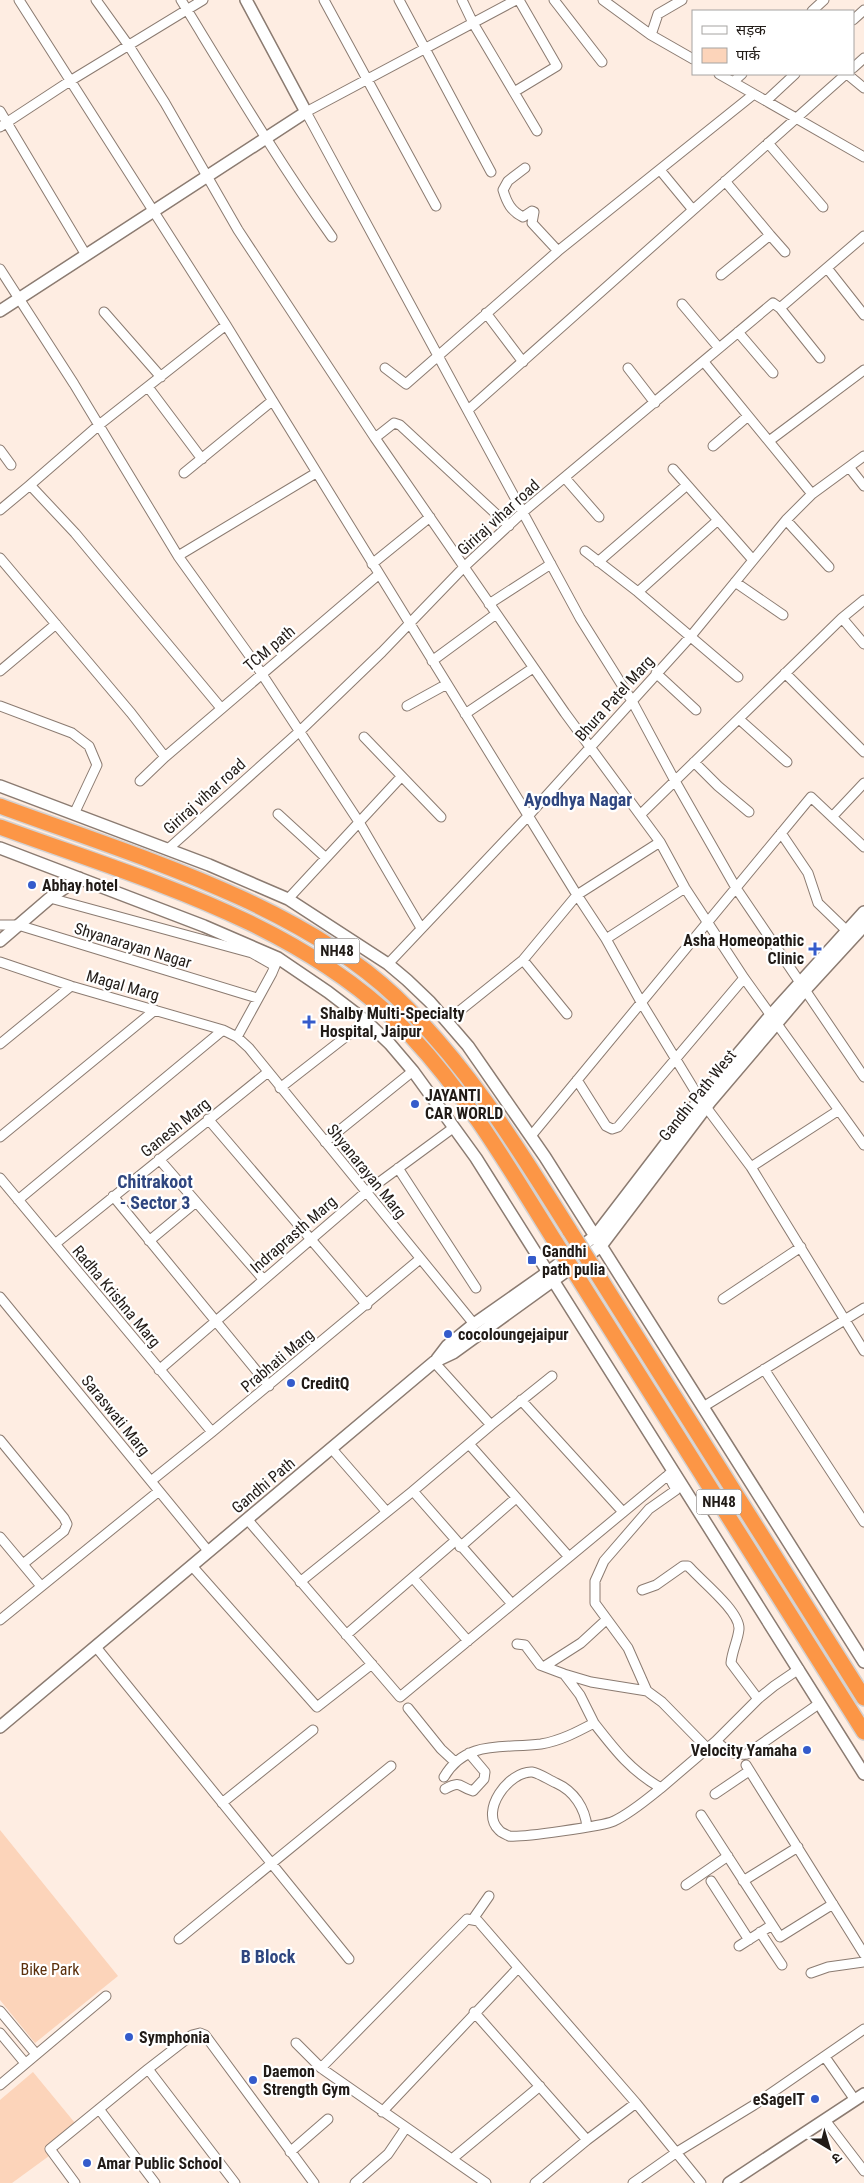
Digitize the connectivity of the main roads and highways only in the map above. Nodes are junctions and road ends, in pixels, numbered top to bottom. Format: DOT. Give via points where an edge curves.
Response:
graph roads {
  1 [pos="0,806"];
  2 [pos="0,827"];
  3 [pos="864,1698"];
  4 [pos="864,1732"];
  1 -- 3 [label="highway, NH48, bridge" via="169,868 278,916 334,948 395,995 480,1092"];
  2 -- 4 [label="highway, NH48, bridge" via="246,920 334,971 409,1035 484,1126"];
}
